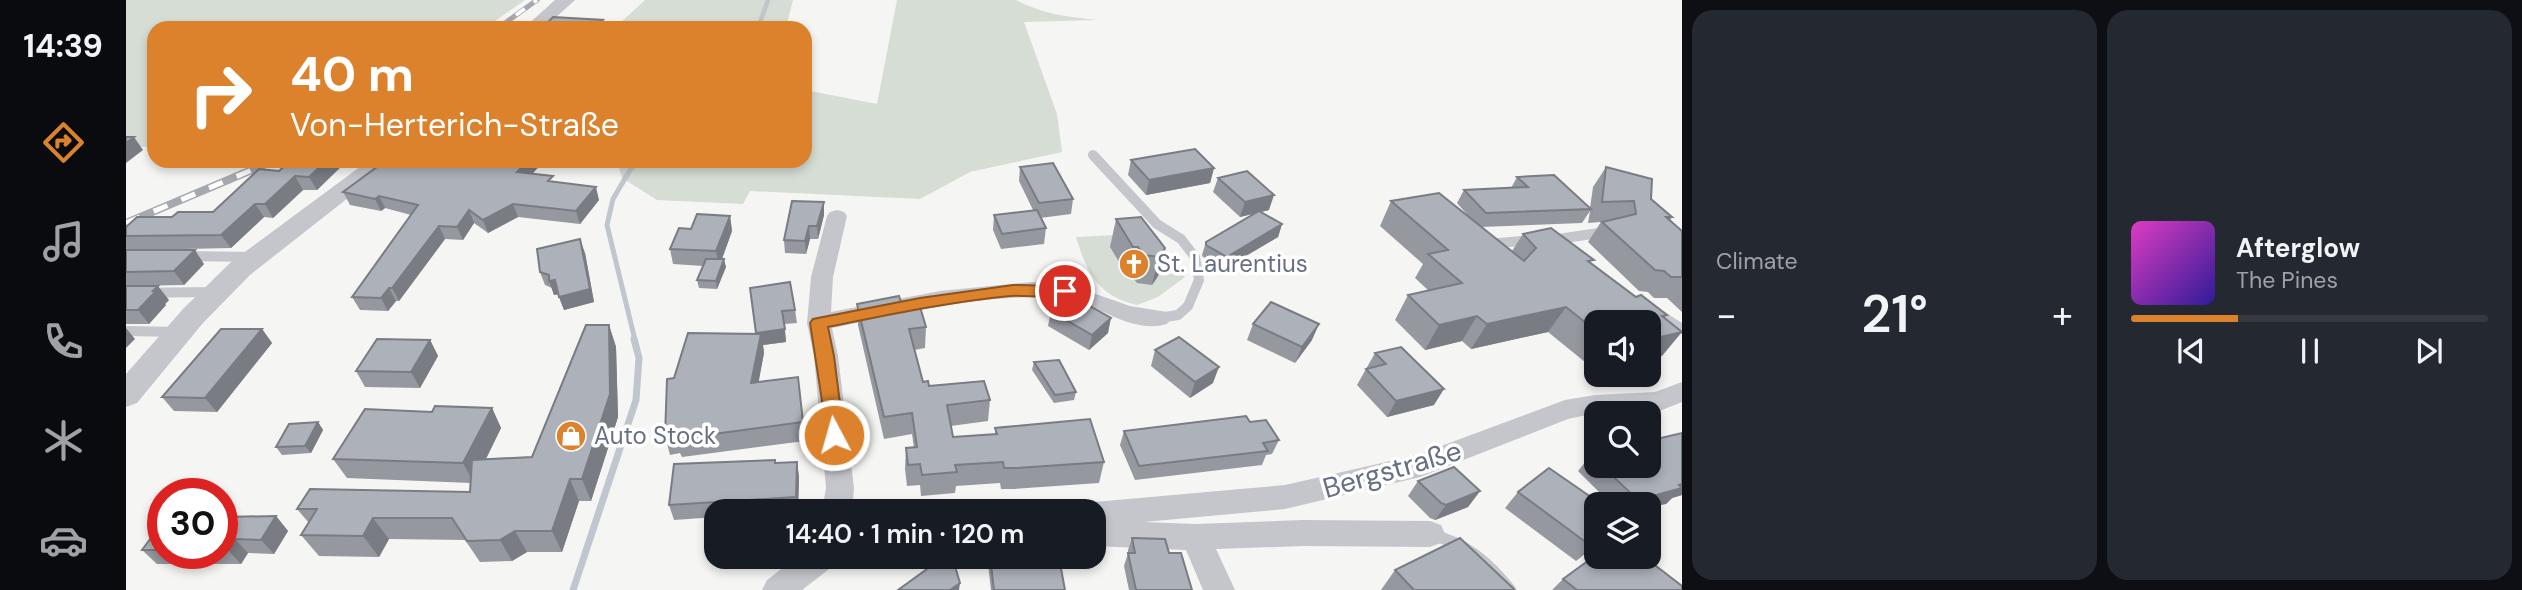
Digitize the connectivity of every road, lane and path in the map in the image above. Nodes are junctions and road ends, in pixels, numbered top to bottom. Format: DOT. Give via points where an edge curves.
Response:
graph roads {
  1 [pos="566,0"];
  2 [pos="541,21"];
  3 [pos="1093,155"];
  4 [pos="374,168"];
  5 [pos="837,216"];
  6 [pos="1606,232"];
  7 [pos="1551,240"];
  8 [pos="1489,244"];
  9 [pos="1567,250"];
  10 [pos="170,256"];
  11 [pos="256,257"];
  12 [pos="217,292"];
  13 [pos="126,293"];
  14 [pos="1638,301"];
  15 [pos="1159,318"];
  16 [pos="818,323"];
  17 [pos="1682,329"];
  18 [pos="126,331"];
  19 [pos="180,332"];
  20 [pos="1682,392"];
  21 [pos="126,395"];
  22 [pos="839,499"];
  23 [pos="1106,513"];
  24 [pos="1106,533"];
  25 [pos="1430,534"];
  26 [pos="1196,537"];
  27 [pos="805,569"];
  28 [pos="778,590"];
  29 [pos="1219,590"];
  30 [pos="1510,590"];
  1 -- 2 [label="street"];
  3 -- 15 [label="lane" via="1157,224 1181,239 1195,257 1199,280 1188,306 1178,315"];
  4 -- 11 [label="street"];
  5 -- 16 [label="street" via="821,277"];
  6 -- 7 [label="lane"];
  7 -- 8 [label="lane"];
  7 -- 9 [label="lane"];
  10 -- 11 [label="lane"];
  11 -- 12 [label="street"];
  12 -- 13 [label="lane"];
  12 -- 19 [label="street"];
  14 -- 17 [label="lane"];
  15 -- 16 [label="street" via="1124,313 1087,295 1038,289 920,303"];
  16 -- 22 [label="street"];
  18 -- 19 [label="lane"];
  19 -- 21 [label="street"];
  20 -- 23 [label="street, Bergstraße" via="1657,402 1565,410 1420,466 1286,497"];
  24 -- 26 [label="street, Bergstraße"];
  25 -- 26 [label="street, Bergstraße"];
  25 -- 30 [label="lane" via="1457,541 1486,559"];
  26 -- 29 [label="street"];
  27 -- 28 [label="street"];
}
